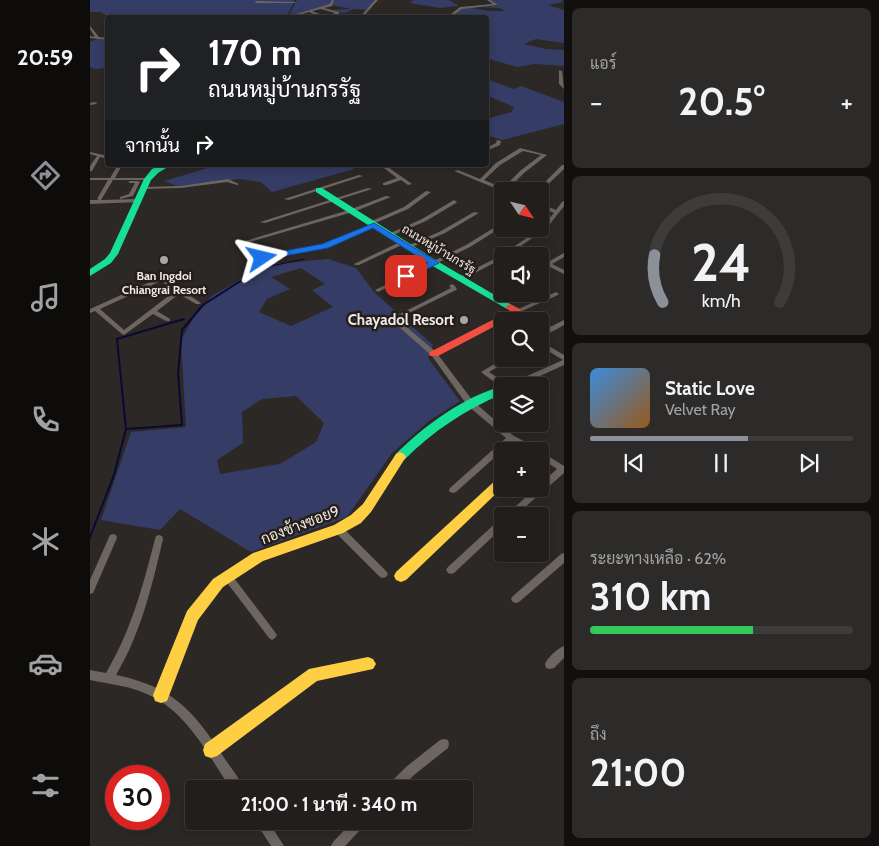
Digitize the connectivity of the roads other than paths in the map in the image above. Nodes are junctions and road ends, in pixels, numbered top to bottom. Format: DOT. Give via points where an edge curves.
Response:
graph roads {
  1 [pos="333,0"];
  2 [pos="377,0"];
  3 [pos="468,0"];
  4 [pos="488,0"];
  5 [pos="256,2"];
  6 [pos="296,2"];
  7 [pos="475,2"];
  8 [pos="322,8"];
  9 [pos="308,11"];
  10 [pos="289,15"];
  11 [pos="295,15"];
  12 [pos="319,15"];
  13 [pos="333,15"];
  14 [pos="363,15"];
  15 [pos="451,15"];
  16 [pos="90,27"];
  17 [pos="90,36"];
  18 [pos="98,38"];
  19 [pos="105,39"];
  20 [pos="560,71"];
  21 [pos="564,88"];
  22 [pos="498,142"];
  23 [pos="489,148"];
  24 [pos="90,153"];
  25 [pos="99,156"];
  26 [pos="105,157"];
  27 [pos="564,166"];
  28 [pos="119,167"];
  29 [pos="163,167"];
  30 [pos="385,167"];
  31 [pos="461,167"];
  32 [pos="90,170"];
  33 [pos="361,176"];
  34 [pos="401,178"];
  35 [pos="90,179"];
  36 [pos="111,180"];
  37 [pos="122,180"];
  38 [pos="480,181"];
  39 [pos="513,182"];
  40 [pos="547,182"];
  41 [pos="146,184"];
  42 [pos="237,184"];
  43 [pos="385,184"];
  44 [pos="410,184"];
  45 [pos="494,187"];
  46 [pos="370,189"];
  47 [pos="319,190"];
  48 [pos="428,192"];
  49 [pos="388,197"];
  50 [pos="120,198"];
  51 [pos="100,199"];
  52 [pos="287,199"];
  53 [pos="335,200"];
  54 [pos="137,201"];
  55 [pos="90,202"];
  56 [pos="454,202"];
  57 [pos="564,203"];
  58 [pos="549,209"];
  59 [pos="351,211"];
  60 [pos="557,212"];
  61 [pos="476,213"];
  62 [pos="263,222"];
  63 [pos="372,224"];
  64 [pos="494,230"];
  65 [pos="389,235"];
  66 [pos="248,241"];
  67 [pos="405,245"];
  68 [pos="516,247"];
  69 [pos="564,255"];
  70 [pos="262,258"];
  71 [pos="494,261"];
  72 [pos="434,263"];
  73 [pos="549,263"];
  74 [pos="357,264"];
  75 [pos="549,264"];
  76 [pos="564,272"];
  77 [pos="90,273"];
  78 [pos="456,282"];
  79 [pos="378,290"];
  80 [pos="179,291"];
  81 [pos="494,293"];
  82 [pos="556,294"];
  83 [pos="507,302"];
  84 [pos="198,303"];
  85 [pos="93,310"];
  86 [pos="153,311"];
  87 [pos="517,311"];
  88 [pos="168,320"];
  89 [pos="564,322"];
  90 [pos="549,330"];
  91 [pos="549,349"];
  92 [pos="434,354"];
  93 [pos="564,358"];
  94 [pos="564,362"];
  95 [pos="494,367"];
  96 [pos="532,377"];
  97 [pos="494,379"];
  98 [pos="494,393"];
  99 [pos="470,403"];
  100 [pos="494,423"];
  101 [pos="504,432"];
  102 [pos="511,438"];
  103 [pos="519,442"];
  104 [pos="549,460"];
  105 [pos="563,470"];
  106 [pos="549,482"];
  107 [pos="494,489"];
  108 [pos="453,490"];
  109 [pos="531,497"];
  110 [pos="520,507"];
  111 [pos="338,529"];
  112 [pos="494,530"];
  113 [pos="113,538"];
  114 [pos="159,539"];
  115 [pos="564,557"];
  116 [pos="451,570"];
  117 [pos="384,574"];
  118 [pos="401,576"];
  119 [pos="228,577"];
  120 [pos="90,590"];
  121 [pos="516,599"];
  122 [pos="272,636"];
  123 [pos="564,652"];
  124 [pos="368,664"];
  125 [pos="550,664"];
  126 [pos="90,675"];
  127 [pos="108,679"];
  128 [pos="161,695"];
  129 [pos="444,744"];
  130 [pos="210,750"];
  131 [pos="232,780"];
  132 [pos="401,780"];
  133 [pos="267,830"];
  134 [pos="352,830"];
  135 [pos="278,846"];
  136 [pos="336,846"];
  1 -- 8 [label="street" via="331,5"];
  2 -- 14 [label="street"];
  3 -- 7 [label="street"];
  4 -- 15 [label="street" via="496,5 461,8"];
  5 -- 6 [label="street"];
  6 -- 10 [label="street"];
  8 -- 9 [label="street"];
  8 -- 13 [label="street" via="338,14"];
  9 -- 11 [label="street"];
  9 -- 12 [label="street"];
  16 -- 18 [label="street"];
  17 -- 18 [label="street"];
  18 -- 19 [label="street"];
  20 -- 21 [label="street" via="560,84"];
  22 -- 23 [label="street"];
  24 -- 25 [label="street"];
  25 -- 26 [label="street"];
  25 -- 32 [label="street"];
  27 -- 40 [label="street"];
  28 -- 36 [label="street"];
  29 -- 41 [label="street" via="155,171"];
  30 -- 34 [label="street"];
  31 -- 38 [label="street" via="456,171"];
  33 -- 47 [label="street"];
  34 -- 43 [label="street"];
  34 -- 44 [label="street"];
  35 -- 36 [label="street"];
  36 -- 37 [label="street"];
  36 -- 51 [label="street"];
  37 -- 41 [label="street"];
  37 -- 50 [label="street" via="138,182 131,196"];
  38 -- 39 [label="street" via="498,164 522,149 546,155"];
  38 -- 45 [label="street"];
  41 -- 42 [label="street" via="180,187 228,180"];
  41 -- 54 [label="street"];
  46 -- 53 [label="street"];
  47 -- 52 [label="street"];
  47 -- 53 [label="street, ถนนหมู่บ้านกรรัฐ"];
  48 -- 63 [label="street" via="406,208"];
  49 -- 59 [label="street"];
  53 -- 59 [label="street, ถนนหมู่บ้านกรรัฐ"];
  53 -- 62 [label="street"];
  54 -- 55 [label="street"];
  54 -- 77 [label="street" via="114,254"];
  56 -- 65 [label="street"];
  57 -- 60 [label="street"];
  58 -- 60 [label="street"];
  59 -- 63 [label="street, ถนนหมู่บ้านกรรัฐ"];
  59 -- 66 [label="street"];
  60 -- 68 [label="street" via="546,227"];
  61 -- 67 [label="street" via="443,232"];
  63 -- 65 [label="street, ถนนหมู่บ้านกรรัฐ"];
  63 -- 70 [label="street" via="324,246"];
  64 -- 72 [label="street"];
  65 -- 67 [label="street, ถนนหมู่บ้านกรรัฐ"];
  67 -- 72 [label="street, ถนนหมู่บ้านกรรัฐ"];
  67 -- 74 [label="street"];
  69 -- 73 [label="street"];
  71 -- 78 [label="street"];
  72 -- 78 [label="street, ถนนหมู่บ้านกรรัฐ"];
  72 -- 79 [label="street"];
  75 -- 76 [label="street"];
  78 -- 81 [label="street, ถนนหมู่บ้านกรรัฐ"];
  78 -- 92 [label="street" via="454,289 393,319"];
  80 -- 84 [label="street"];
  80 -- 85 [label="street" via="160,280"];
  80 -- 86 [label="street"];
  82 -- 87 [label="street"];
  83 -- 87 [label="street, ถนนหมู่บ้านกรรัฐ"];
  85 -- 86 [label="street" via="124,333"];
  86 -- 88 [label="street"];
  87 -- 92 [label="street"];
  89 -- 90 [label="street"];
  91 -- 93 [label="street"];
  92 -- 99 [label="street"];
  94 -- 96 [label="street"];
  95 -- 97 [label="street" via="484,372"];
  98 -- 99 [label="street, กองช้างซอย9"];
  99 -- 100 [label="street"];
  99 -- 111 [label="street, กองช้างซอย9" via="439,423 402,456 367,508"];
  101 -- 102 [label="street"];
  102 -- 103 [label="street"];
  102 -- 108 [label="street"];
  104 -- 105 [label="street"];
  105 -- 106 [label="street"];
  107 -- 118 [label="street"];
  109 -- 110 [label="street"];
  111 -- 117 [label="street"];
  111 -- 119 [label="street, กองช้างซอย9" via="258,557"];
  112 -- 116 [label="street"];
  113 -- 120 [label="street"];
  114 -- 127 [label="street" via="142,608 121,659"];
  115 -- 121 [label="street"];
  119 -- 122 [label="street"];
  119 -- 128 [label="street, กองช้างซอย9" via="218,583 192,616"];
  123 -- 125 [label="street"];
  124 -- 130 [label="street" via="314,674"];
  126 -- 127 [label="street"];
  127 -- 128 [label="street"];
  128 -- 130 [label="street" via="187,717"];
  129 -- 132 [label="street"];
  130 -- 131 [label="street"];
  133 -- 135 [label="street"];
  134 -- 136 [label="street"];
}
